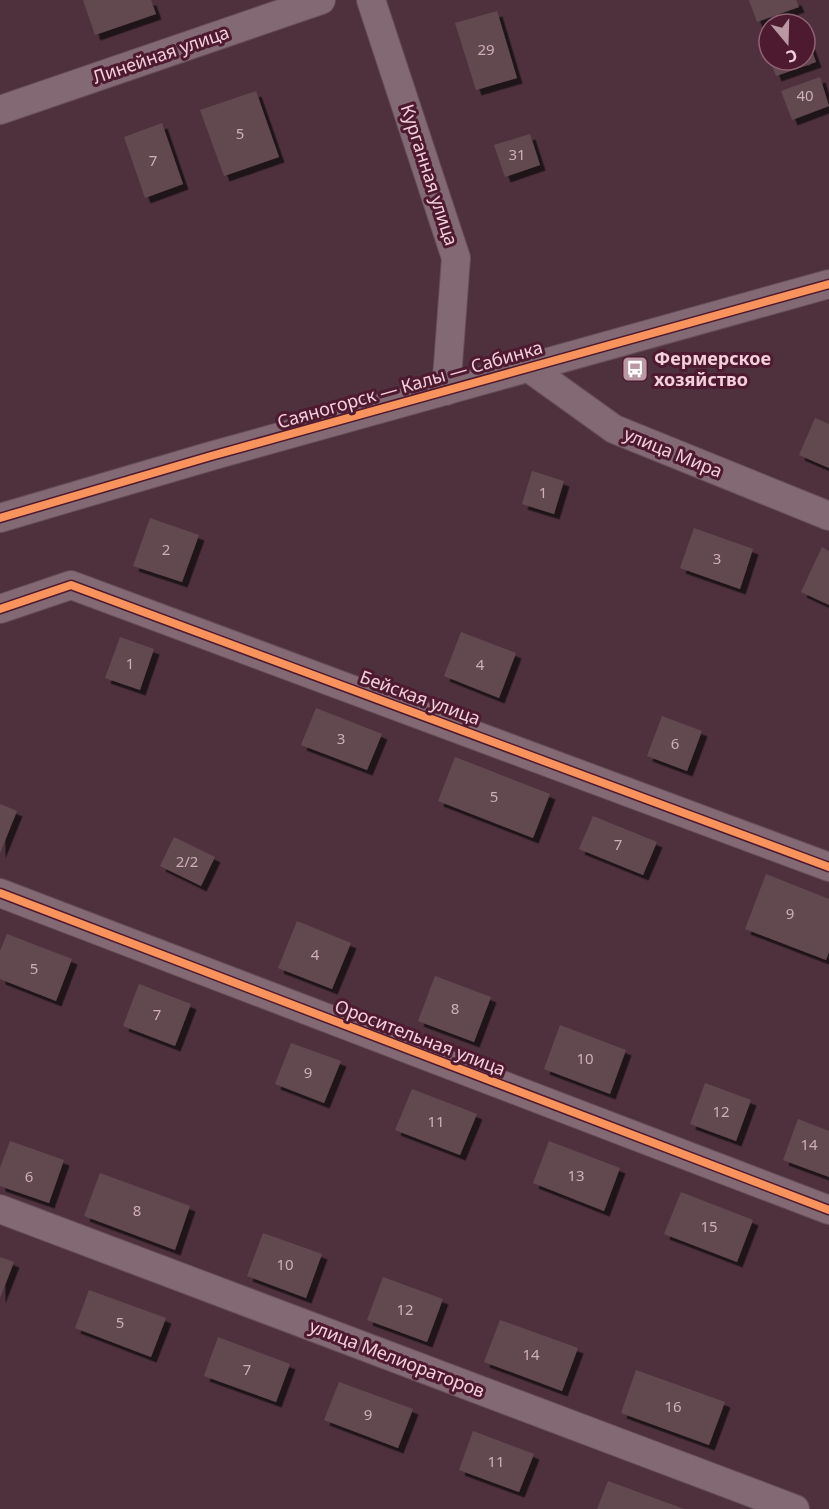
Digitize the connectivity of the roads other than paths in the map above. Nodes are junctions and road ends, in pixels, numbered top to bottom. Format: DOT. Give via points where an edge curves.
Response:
graph roads {
  1 [pos="321,0"];
  2 [pos="371,0"];
  3 [pos="0,110"];
  4 [pos="829,284"];
  5 [pos="529,368"];
  6 [pos="446,391"];
  7 [pos="829,516"];
  8 [pos="0,518"];
  9 [pos="0,609"];
  10 [pos="829,867"];
  11 [pos="0,893"];
  12 [pos="0,1209"];
  13 [pos="829,1210"];
  14 [pos="795,1509"];
  1 -- 3 [label="street, Линейная улица"];
  2 -- 6 [label="street, Курганная улица" via="456,258"];
  4 -- 5 [label="street, Саяногорск — Калы — Сабинка"];
  5 -- 6 [label="street, Саяногорск — Калы — Сабинка"];
  5 -- 7 [label="street, улица Мира" via="614,429"];
  6 -- 8 [label="street, Саяногорск — Калы — Сабинка"];
  9 -- 10 [label="street, Бейская улица" via="71,585"];
  11 -- 13 [label="street, Оросительная улица"];
  12 -- 14 [label="street, улица Мелиораторов"];
}
